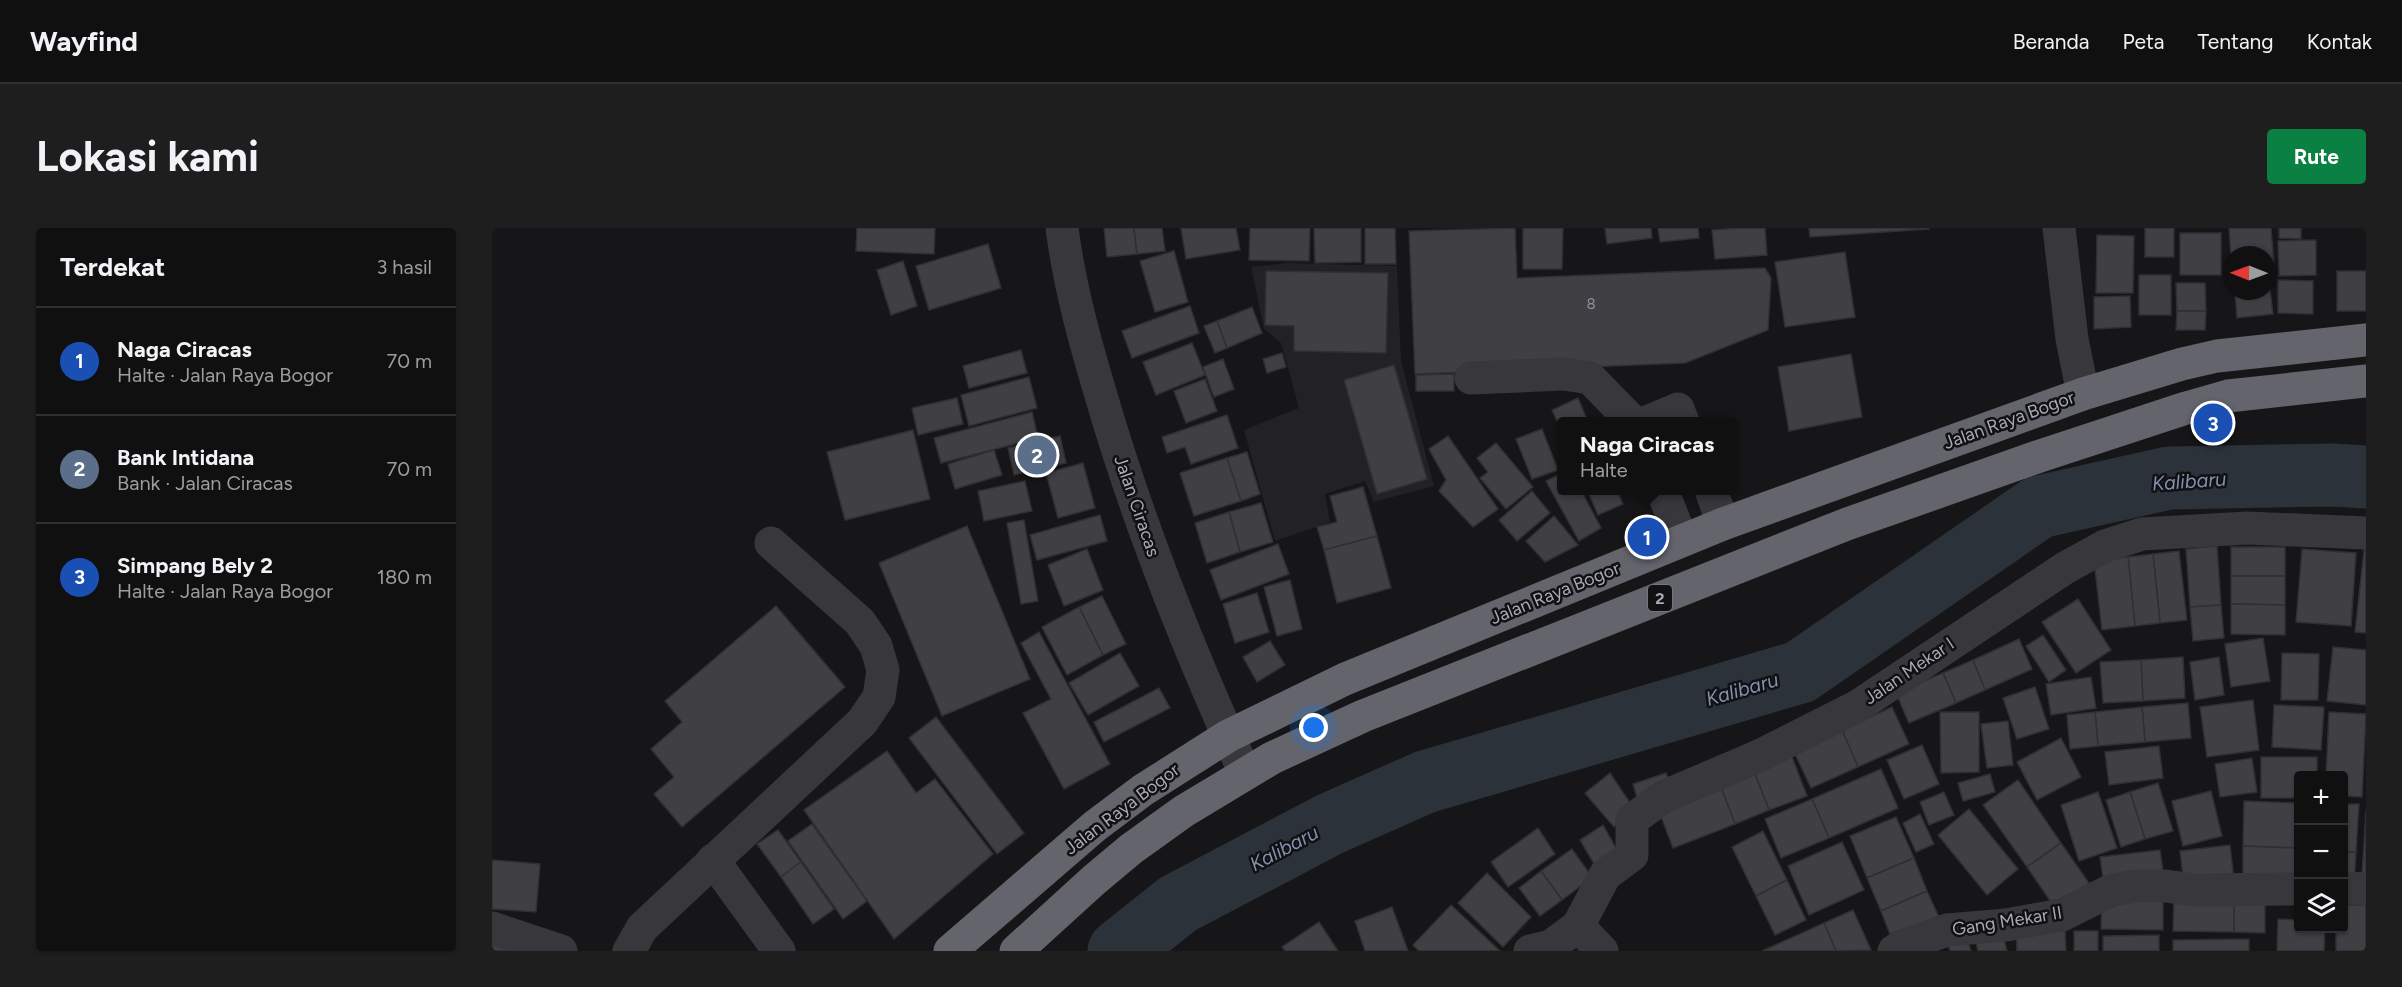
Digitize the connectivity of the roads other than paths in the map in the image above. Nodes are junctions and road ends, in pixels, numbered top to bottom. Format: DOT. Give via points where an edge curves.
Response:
graph roads {
  1 [pos="1062,228"];
  2 [pos="2059,228"];
  3 [pos="2366,340"];
  4 [pos="1471,378"];
  5 [pos="2366,381"];
  6 [pos="2083,394"];
  7 [pos="1628,417"];
  8 [pos="1659,417"];
  9 [pos="1681,417"];
  10 [pos="1664,495"];
  11 [pos="1713,495"];
  12 [pos="1723,524"];
  13 [pos="2366,533"];
  14 [pos="1682,540"];
  15 [pos="771,543"];
  16 [pos="1228,736"];
  17 [pos="1245,773"];
  18 [pos="713,860"];
  19 [pos="2348,888"];
  20 [pos="2294,889"];
  21 [pos="2366,889"];
  22 [pos="1578,926"];
  23 [pos="492,928"];
  24 [pos="561,951"];
  25 [pos="629,951"];
  26 [pos="779,951"];
  27 [pos="950,951"];
  28 [pos="1016,951"];
  29 [pos="1530,951"];
  30 [pos="1602,951"];
  31 [pos="1894,951"];
  1 -- 16 [label="street, Jalan Ciracas" via="1074,301 1126,481"];
  2 -- 6 [label="street" via="2072,339"];
  3 -- 6 [label="highway, Jalan Raya Bogor" via="2217,356"];
  4 -- 7 [label="street" via="1564,374 1590,378"];
  5 -- 17 [label="highway, Jalan Raya Bogor / 2" via="2228,396 1977,478 1847,524 1363,716"];
  6 -- 12 [label="highway, Jalan Raya Bogor"];
  8 -- 9 [label="street" via="1678,409"];
  10 -- 14 [label="street"];
  11 -- 12 [label="street"];
  12 -- 14 [label="highway, Jalan Raya Bogor"];
  13 -- 22 [label="street, Jalan Mekar I" via="2247,528 2142,534 2104,546 1858,706 1759,756 1664,797 1632,820 1632,855 1605,875"];
  14 -- 16 [label="highway, Jalan Raya Bogor" via="1345,679"];
  15 -- 18 [label="street" via="860,622 876,646 883,670 879,697 862,722"];
  16 -- 17 [label="street, Jalan Ciracas"];
  16 -- 27 [label="highway, Jalan Raya Bogor" via="1095,826"];
  17 -- 28 [label="highway, Jalan Raya Bogor / 2" via="1131,849"];
  18 -- 25 [label="street" via="642,928"];
  18 -- 26 [label="street"];
  19 -- 21 [label="street"];
  20 -- 31 [label="street, Gang Mekar II" via="2136,886 2112,890 2062,915 1947,930"];
  22 -- 29 [label="street, Jalan Mekar I" via="1551,946"];
  22 -- 30 [label="street"];
  23 -- 24 [label="street"];
}
